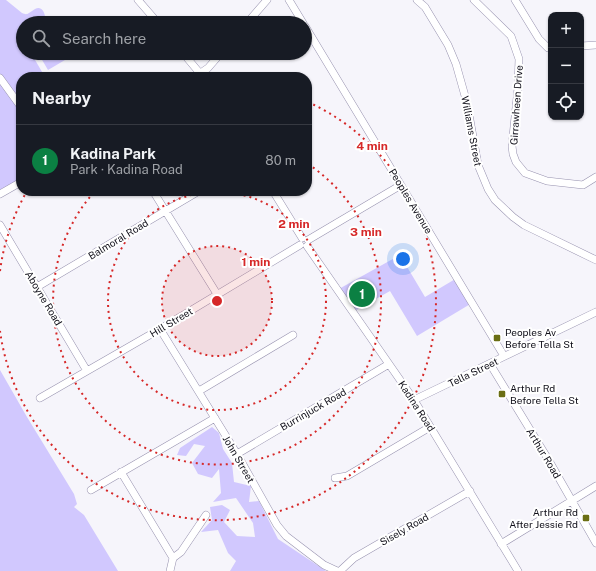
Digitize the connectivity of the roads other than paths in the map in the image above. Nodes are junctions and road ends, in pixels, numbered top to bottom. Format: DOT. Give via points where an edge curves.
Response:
graph roads {
  1 [pos="138,0"];
  2 [pos="267,0"];
  3 [pos="289,0"];
  4 [pos="417,0"];
  5 [pos="474,0"];
  6 [pos="515,0"];
  7 [pos="152,16"];
  8 [pos="253,16"];
  9 [pos="299,16"];
  10 [pos="312,38"];
  11 [pos="596,45"];
  12 [pos="584,46"];
  13 [pos="548,48"];
  14 [pos="188,60"];
  15 [pos="215,60"];
  16 [pos="197,72"];
  17 [pos="204,72"];
  18 [pos="0,78"];
  19 [pos="16,100"];
  20 [pos="596,178"];
  21 [pos="16,185"];
  22 [pos="401,185"];
  23 [pos="0,194"];
  24 [pos="156,196"];
  25 [pos="191,196"];
  26 [pos="276,196"];
  27 [pos="166,211"];
  28 [pos="0,225"];
  29 [pos="304,242"];
  30 [pos="596,260"];
  31 [pos="37,287"];
  32 [pos="217,294"];
  33 [pos="596,312"];
  34 [pos="160,329"];
  35 [pos="292,335"];
  36 [pos="504,356"];
  37 [pos="389,364"];
  38 [pos="490,364"];
  39 [pos="87,371"];
  40 [pos="199,391"];
  41 [pos="40,398"];
  42 [pos="414,400"];
  43 [pos="215,418"];
  44 [pos="430,426"];
  45 [pos="237,454"];
  46 [pos="121,472"];
  47 [pos="335,478"];
  48 [pos="596,486"];
  49 [pos="91,490"];
  50 [pos="470,491"];
  51 [pos="572,501"];
  52 [pos="206,514"];
  53 [pos="596,543"];
  54 [pos="501,544"];
  55 [pos="173,558"];
  56 [pos="170,571"];
  57 [pos="337,571"];
  58 [pos="340,571"];
  59 [pos="518,571"];
  1 -- 7 [label="street"];
  2 -- 8 [label="street"];
  3 -- 9 [label="street"];
  4 -- 30 [label="street, Williams Street" via="425,6 456,64 467,103 478,165 495,200 524,225"];
  5 -- 20 [label="street, Girrawheen Drive" via="511,36 519,59 512,146 516,162 525,173 547,181 583,184"];
  6 -- 13 [label="street" via="539,39"];
  10 -- 22 [label="street, Peoples Avenue"];
  11 -- 12 [label="street"];
  14 -- 16 [label="street"];
  15 -- 17 [label="street"];
  18 -- 19 [label="street"];
  21 -- 23 [label="street"];
  22 -- 29 [label="street, Hill Street"];
  22 -- 36 [label="street, Peoples Avenue"];
  24 -- 27 [label="street"];
  25 -- 27 [label="street, Balmoral Road"];
  26 -- 29 [label="street, Kadina Road"];
  27 -- 31 [label="street, Balmoral Road"];
  27 -- 32 [label="street"];
  28 -- 31 [label="street, Aboyne Road"];
  29 -- 32 [label="street, Hill Street"];
  29 -- 37 [label="street, Kadina Road"];
  31 -- 39 [label="street, Aboyne Road"];
  32 -- 34 [label="street, Hill Street"];
  33 -- 36 [label="street, Tella Street"];
  34 -- 39 [label="street, Hill Street"];
  34 -- 40 [label="street, John Street"];
  35 -- 40 [label="street"];
  36 -- 38 [label="street, Tella Street"];
  37 -- 42 [label="street, Kadina Road"];
  37 -- 45 [label="street, Burrinjuck Road"];
  38 -- 42 [label="street, Tella Street"];
  38 -- 51 [label="street, Arthur Road"];
  39 -- 41 [label="street, Hill Street"];
  40 -- 43 [label="street, John Street"];
  42 -- 44 [label="street, Kadina Road"];
  43 -- 45 [label="street, John Street"];
  43 -- 46 [label="street"];
  44 -- 47 [label="street" via="347,476"];
  44 -- 50 [label="street, Kadina Road"];
  45 -- 57 [label="street, John Street" via="277,525 286,536 324,565"];
  46 -- 49 [label="street"];
  46 -- 55 [label="street"];
  48 -- 51 [label="street"];
  50 -- 54 [label="street, Kadina Road"];
  50 -- 58 [label="street, Sisely Road" via="354,558"];
  51 -- 53 [label="street, Arthur Road"];
  51 -- 54 [label="street"];
  52 -- 55 [label="street" via="181,552"];
  54 -- 59 [label="street, Kadina Road"];
  55 -- 56 [label="street"];
}
